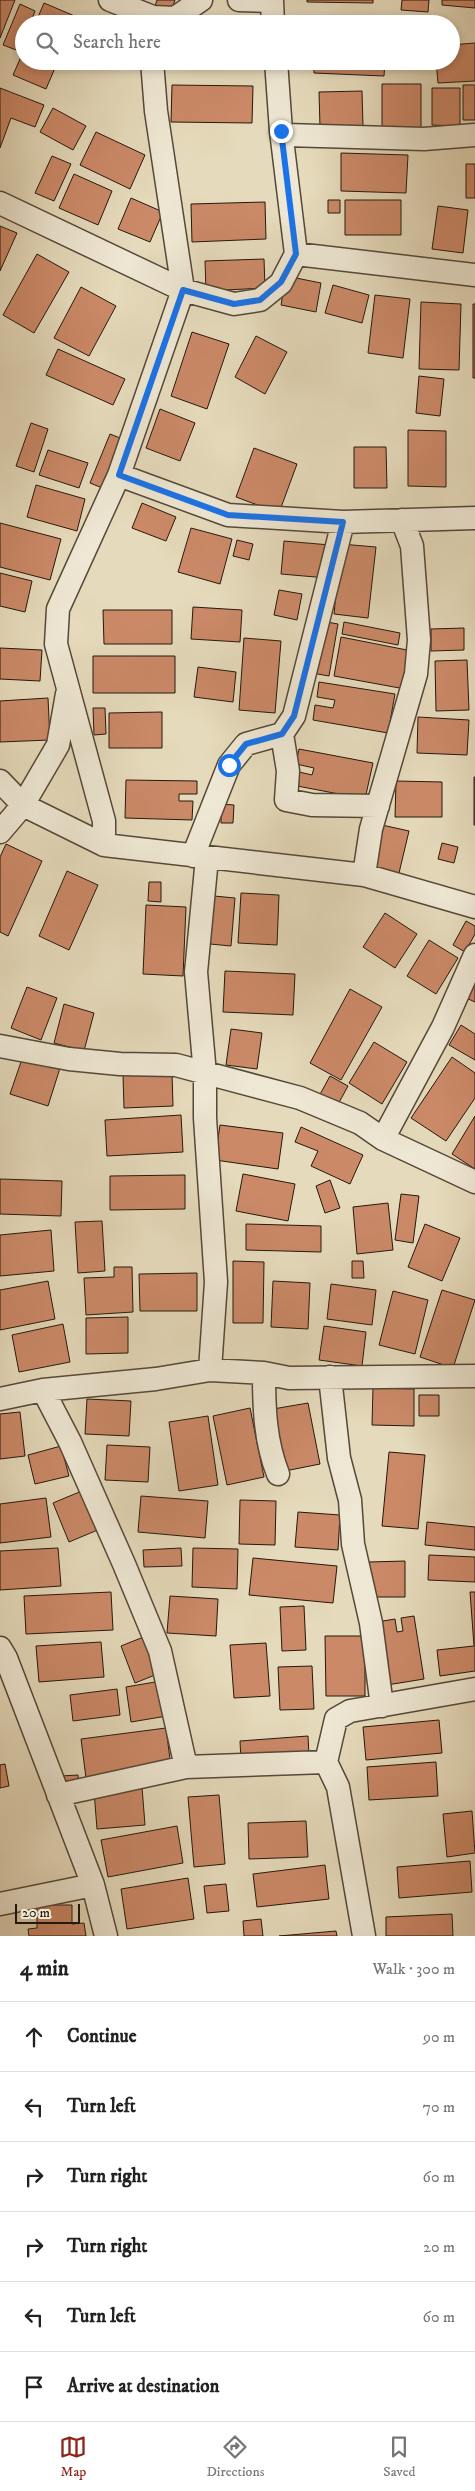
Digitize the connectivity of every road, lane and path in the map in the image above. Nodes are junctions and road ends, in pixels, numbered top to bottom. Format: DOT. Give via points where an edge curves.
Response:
graph roads {
  1 [pos="110,0"];
  2 [pos="202,0"];
  3 [pos="239,0"];
  4 [pos="272,0"];
  5 [pos="141,15"];
  6 [pos="180,15"];
  7 [pos="273,15"];
  8 [pos="153,70"];
  9 [pos="277,70"];
  10 [pos="281,131"];
  11 [pos="475,135"];
  12 [pos="0,203"];
  13 [pos="296,254"];
  14 [pos="475,275"];
  15 [pos="183,290"];
  16 [pos="119,475"];
  17 [pos="475,518"];
  18 [pos="402,520"];
  19 [pos="343,522"];
  20 [pos="68,688"];
  21 [pos="282,734"];
  22 [pos="0,781"];
  23 [pos="23,804"];
  24 [pos="378,806"];
  25 [pos="0,832"];
  26 [pos="104,845"];
  27 [pos="200,857"];
  28 [pos="364,874"];
  29 [pos="475,907"];
  30 [pos="475,955"];
  31 [pos="0,1046"];
  32 [pos="205,1074"];
  33 [pos="383,1138"];
  34 [pos="475,1182"];
  35 [pos="210,1370"];
  36 [pos="264,1373"];
  37 [pos="475,1376"];
  38 [pos="330,1377"];
  39 [pos="43,1390"];
  40 [pos="0,1399"];
  41 [pos="278,1474"];
  42 [pos="0,1648"];
  43 [pos="475,1689"];
  44 [pos="382,1706"];
  45 [pos="326,1762"];
  46 [pos="186,1767"];
  47 [pos="58,1795"];
  48 [pos="93,1885"];
  49 [pos="0,1904"];
  50 [pos="106,1936"];
  51 [pos="364,1936"];
  1 -- 5 [label="street"];
  2 -- 6 [label="street"];
  3 -- 4 [label="street"];
  4 -- 7 [label="street"];
  8 -- 15 [label="street"];
  9 -- 10 [label="street"];
  10 -- 11 [label="street" via="286,135 424,138"];
  10 -- 13 [label="street"];
  12 -- 15 [label="street"];
  13 -- 14 [label="street"];
  13 -- 15 [label="street" via="281,282 260,300 234,304"];
  15 -- 16 [label="street"];
  16 -- 19 [label="street" via="228,515"];
  16 -- 20 [label="street" via="58,610 56,644"];
  17 -- 18 [label="street"];
  18 -- 19 [label="street"];
  18 -- 24 [label="street" via="412,546 420,640 416,674"];
  19 -- 21 [label="street" via="294,716"];
  20 -- 23 [label="street" via="58,745"];
  20 -- 26 [label="street" via="104,821"];
  21 -- 24 [label="street" via="288,771 286,800 312,805"];
  21 -- 27 [label="street" via="246,744 229,765"];
  22 -- 23 [label="street"];
  23 -- 25 [label="street"];
  23 -- 26 [label="street"];
  24 -- 28 [label="street"];
  26 -- 27 [label="street"];
  27 -- 28 [label="street"];
  27 -- 32 [label="street" via="196,972"];
  28 -- 29 [label="street"];
  30 -- 33 [label="street" via="443,1027"];
  31 -- 32 [label="street" via="114,1064 176,1064"];
  32 -- 33 [label="street" via="300,1098 360,1123"];
  32 -- 35 [label="street" via="216,1282"];
  33 -- 34 [label="street"];
  35 -- 36 [label="street"];
  35 -- 39 [label="street" via="156,1379"];
  36 -- 38 [label="street" via="289,1378"];
  36 -- 41 [label="street" via="264,1418"];
  37 -- 38 [label="street"];
  38 -- 44 [label="street" via="339,1458 350,1500 353,1544 371,1623"];
  39 -- 40 [label="street"];
  39 -- 46 [label="street" via="70,1442 160,1651"];
  42 -- 47 [label="street"];
  43 -- 44 [label="street"];
  44 -- 45 [label="street" via="350,1711 336,1719"];
  45 -- 46 [label="street"];
  45 -- 51 [label="street" via="338,1787"];
  46 -- 47 [label="street"];
  47 -- 48 [label="street"];
  48 -- 49 [label="street"];
  48 -- 50 [label="street"];
}
